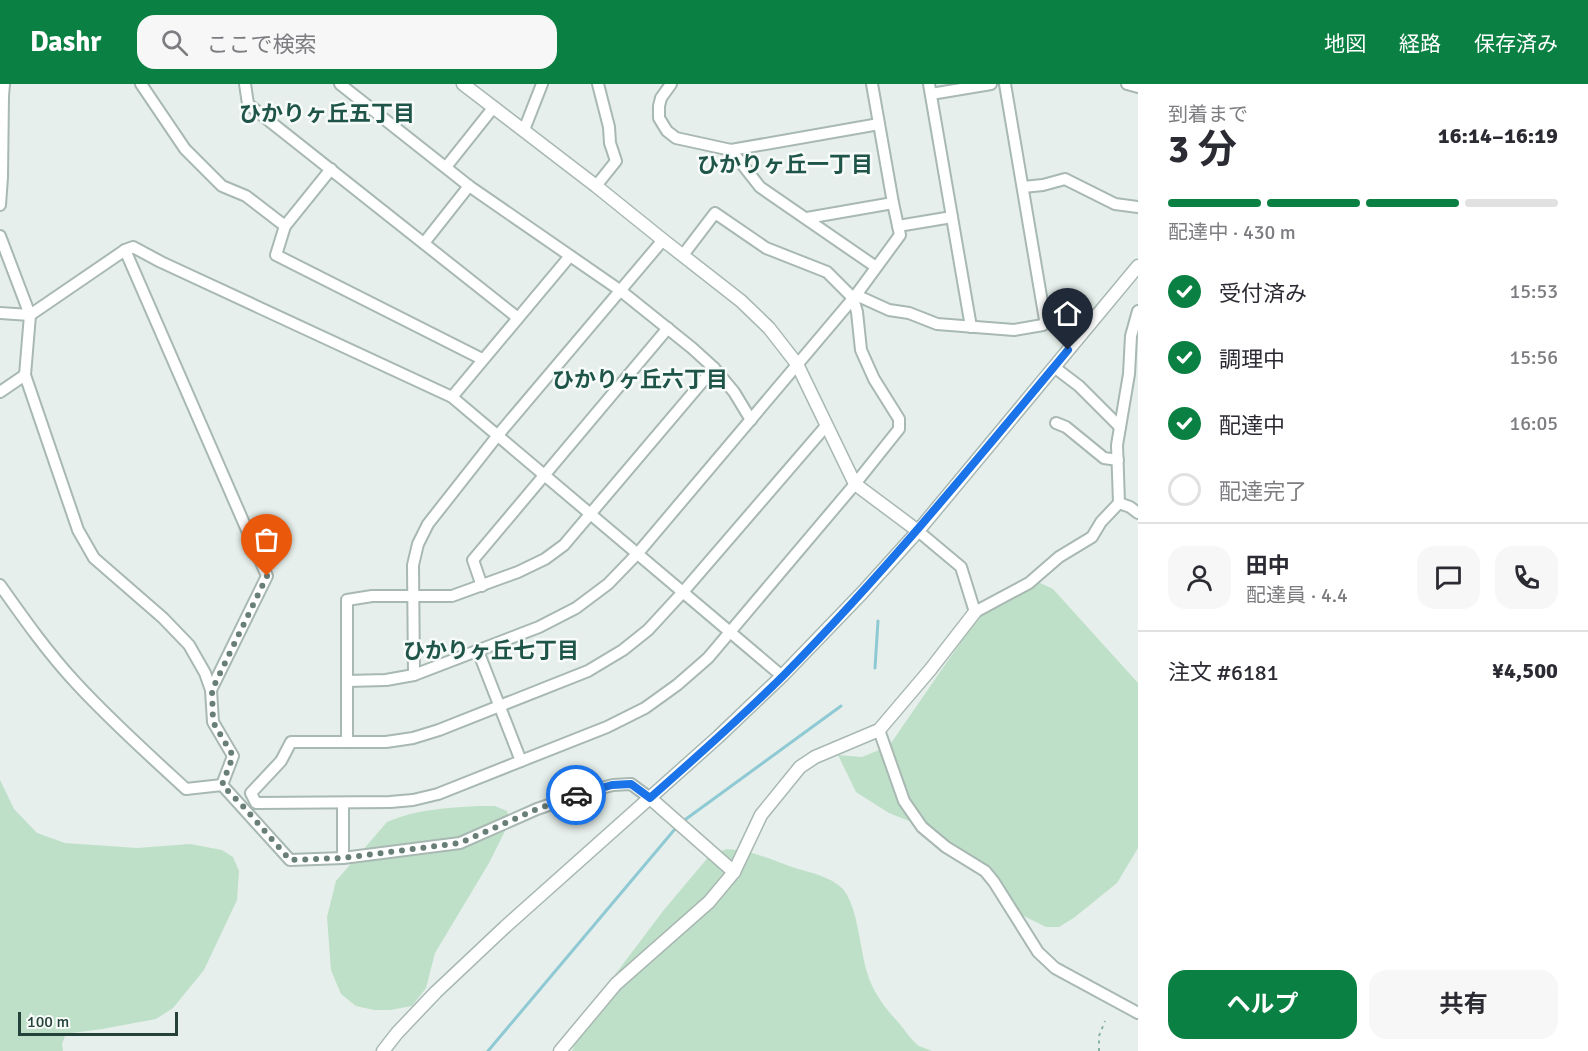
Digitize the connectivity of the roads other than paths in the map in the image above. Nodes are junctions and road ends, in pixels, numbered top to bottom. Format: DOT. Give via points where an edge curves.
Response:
graph roads {
  1 [pos="4,84"];
  2 [pos="141,84"];
  3 [pos="245,84"];
  4 [pos="340,84"];
  5 [pos="463,84"];
  6 [pos="542,84"];
  7 [pos="598,84"];
  8 [pos="670,84"];
  9 [pos="872,84"];
  10 [pos="991,84"];
  11 [pos="1005,84"];
  12 [pos="1127,84"];
  13 [pos="1138,87"];
  14 [pos="930,89"];
  15 [pos="493,108"];
  16 [pos="879,124"];
  17 [pos="525,130"];
  18 [pos="731,150"];
  19 [pos="446,167"];
  20 [pos="331,169"];
  21 [pos="470,186"];
  22 [pos="596,186"];
  23 [pos="1023,187"];
  24 [pos="893,203"];
  25 [pos="0,205"];
  26 [pos="1138,207"];
  27 [pos="952,217"];
  28 [pos="807,218"];
  29 [pos="285,226"];
  30 [pos="898,226"];
  31 [pos="0,236"];
  32 [pos="663,240"];
  33 [pos="424,243"];
  34 [pos="125,250"];
  35 [pos="570,255"];
  36 [pos="683,255"];
  37 [pos="1138,266"];
  38 [pos="876,267"];
  39 [pos="621,291"];
  40 [pos="854,297"];
  41 [pos="1138,311"];
  42 [pos="0,313"];
  43 [pos="30,315"];
  44 [pos="518,318"];
  45 [pos="971,327"];
  46 [pos="668,328"];
  47 [pos="482,359"];
  48 [pos="797,364"];
  49 [pos="1054,367"];
  50 [pos="714,368"];
  51 [pos="1134,373"];
  52 [pos="25,375"];
  53 [pos="0,392"];
  54 [pos="452,397"];
  55 [pos="751,420"];
  56 [pos="1056,423"];
  57 [pos="825,426"];
  58 [pos="1120,427"];
  59 [pos="498,435"];
  60 [pos="1118,460"];
  61 [pos="544,475"];
  62 [pos="855,484"];
  63 [pos="1119,502"];
  64 [pos="591,513"];
  65 [pos="1138,513"];
  66 [pos="918,531"];
  67 [pos="638,553"];
  68 [pos="0,585"];
  69 [pos="482,586"];
  70 [pos="683,592"];
  71 [pos="413,597"];
  72 [pos="975,612"];
  73 [pos="730,631"];
  74 [pos="478,651"];
  75 [pos="414,675"];
  76 [pos="782,676"];
  77 [pos="347,681"];
  78 [pos="212,690"];
  79 [pos="500,706"];
  80 [pos="879,730"];
  81 [pos="347,742"];
  82 [pos="521,761"];
  83 [pos="222,785"];
  84 [pos="650,798"];
  85 [pos="343,803"];
  86 [pos="343,858"];
  87 [pos="734,872"];
  88 [pos="1138,1013"];
  89 [pos="383,1051"];
  90 [pos="560,1051"];
  1 -- 25 [label="street"];
  2 -- 29 [label="street" via="185,149 222,186 246,196"];
  3 -- 20 [label="street" via="248,104"];
  4 -- 19 [label="street"];
  5 -- 15 [label="street"];
  6 -- 17 [label="street"];
  7 -- 22 [label="street" via="616,161"];
  8 -- 18 [label="street" via="659,106 659,118 667,131 676,138"];
  9 -- 16 [label="street"];
  10 -- 14 [label="street"];
  11 -- 23 [label="street"];
  12 -- 13 [label="street"];
  14 -- 27 [label="street"];
  15 -- 17 [label="street"];
  15 -- 19 [label="street"];
  16 -- 18 [label="street"];
  16 -- 24 [label="street"];
  17 -- 22 [label="street"];
  18 -- 28 [label="street" via="760,187"];
  19 -- 21 [label="street"];
  20 -- 29 [label="street"];
  20 -- 33 [label="street"];
  21 -- 33 [label="street"];
  21 -- 35 [label="street"];
  22 -- 32 [label="street"];
  23 -- 26 [label="street" via="1065,179 1115,204"];
  23 -- 45 [label="street" via="1045,320 1043,325 1014,330"];
  24 -- 28 [label="street"];
  24 -- 30 [label="street"];
  27 -- 30 [label="street"];
  27 -- 45 [label="street"];
  28 -- 38 [label="street"];
  29 -- 47 [label="street" via="276,255"];
  30 -- 38 [label="street" via="900,235"];
  31 -- 43 [label="street"];
  32 -- 36 [label="street"];
  32 -- 39 [label="street"];
  33 -- 44 [label="street"];
  34 -- 43 [label="street"];
  34 -- 54 [label="street" via="133,247"];
  34 -- 78 [label="street" via="267,576"];
  35 -- 39 [label="street"];
  35 -- 44 [label="street"];
  36 -- 40 [label="street" via="716,213 766,248 827,272"];
  36 -- 48 [label="street" via="741,301"];
  37 -- 49 [label="street"];
  38 -- 40 [label="street"];
  39 -- 46 [label="street"];
  39 -- 59 [label="street"];
  40 -- 45 [label="street" via="937,324"];
  40 -- 48 [label="street"];
  40 -- 62 [label="street" via="861,350 899,419 899,429"];
  41 -- 51 [label="street" via="1131,336"];
  42 -- 43 [label="street"];
  43 -- 52 [label="street"];
  44 -- 47 [label="street"];
  46 -- 50 [label="street"];
  46 -- 61 [label="street"];
  47 -- 54 [label="street"];
  48 -- 55 [label="street"];
  48 -- 57 [label="street"];
  49 -- 58 [label="street"];
  49 -- 66 [label="street"];
  50 -- 55 [label="street"];
  50 -- 64 [label="street"];
  51 -- 58 [label="street"];
  52 -- 53 [label="street"];
  52 -- 78 [label="street" via="78,530 94,558 189,645"];
  54 -- 59 [label="street"];
  55 -- 67 [label="street"];
  56 -- 60 [label="street" via="1104,458"];
  57 -- 62 [label="street"];
  57 -- 70 [label="street"];
  58 -- 60 [label="street"];
  59 -- 61 [label="street"];
  59 -- 71 [label="street" via="428,524 413,565"];
  60 -- 63 [label="street"];
  61 -- 64 [label="street"];
  61 -- 69 [label="street" via="473,560"];
  62 -- 66 [label="street"];
  62 -- 73 [label="street"];
  63 -- 65 [label="street"];
  63 -- 72 [label="street" via="1092,537 1029,583"];
  64 -- 67 [label="street"];
  64 -- 69 [label="street" via="546,560"];
  66 -- 72 [label="street" via="961,567"];
  66 -- 76 [label="street"];
  67 -- 70 [label="street"];
  67 -- 74 [label="street" via="608,584 576,608"];
  68 -- 83 [label="street" via="76,683 186,789"];
  69 -- 71 [label="street" via="452,596"];
  70 -- 73 [label="street"];
  70 -- 79 [label="street" via="623,650 588,671"];
  71 -- 75 [label="street"];
  71 -- 77 [label="street" via="347,600"];
  72 -- 80 [label="street"];
  73 -- 76 [label="street"];
  73 -- 82 [label="street" via="708,658 645,708"];
  74 -- 75 [label="street"];
  74 -- 79 [label="street"];
  75 -- 77 [label="street"];
  76 -- 84 [label="street"];
  77 -- 81 [label="street"];
  78 -- 83 [label="street" via="213,722 233,756"];
  79 -- 81 [label="street" via="413,738"];
  79 -- 82 [label="street"];
  80 -- 87 [label="street" via="815,756 800,767 761,815"];
  80 -- 88 [label="street" via="904,801 922,827 985,871 1038,952 1055,968"];
  81 -- 85 [label="street" via="291,742 280,761 251,793 256,803"];
  82 -- 85 [label="street" via="413,800"];
  83 -- 86 [label="street" via="290,860"];
  84 -- 86 [label="street" via="631,784 612,785 537,809 460,843"];
  84 -- 87 [label="street"];
  84 -- 89 [label="street" via="436,992"];
  85 -- 86 [label="street"];
  87 -- 90 [label="street" via="709,902 616,984"];
}
